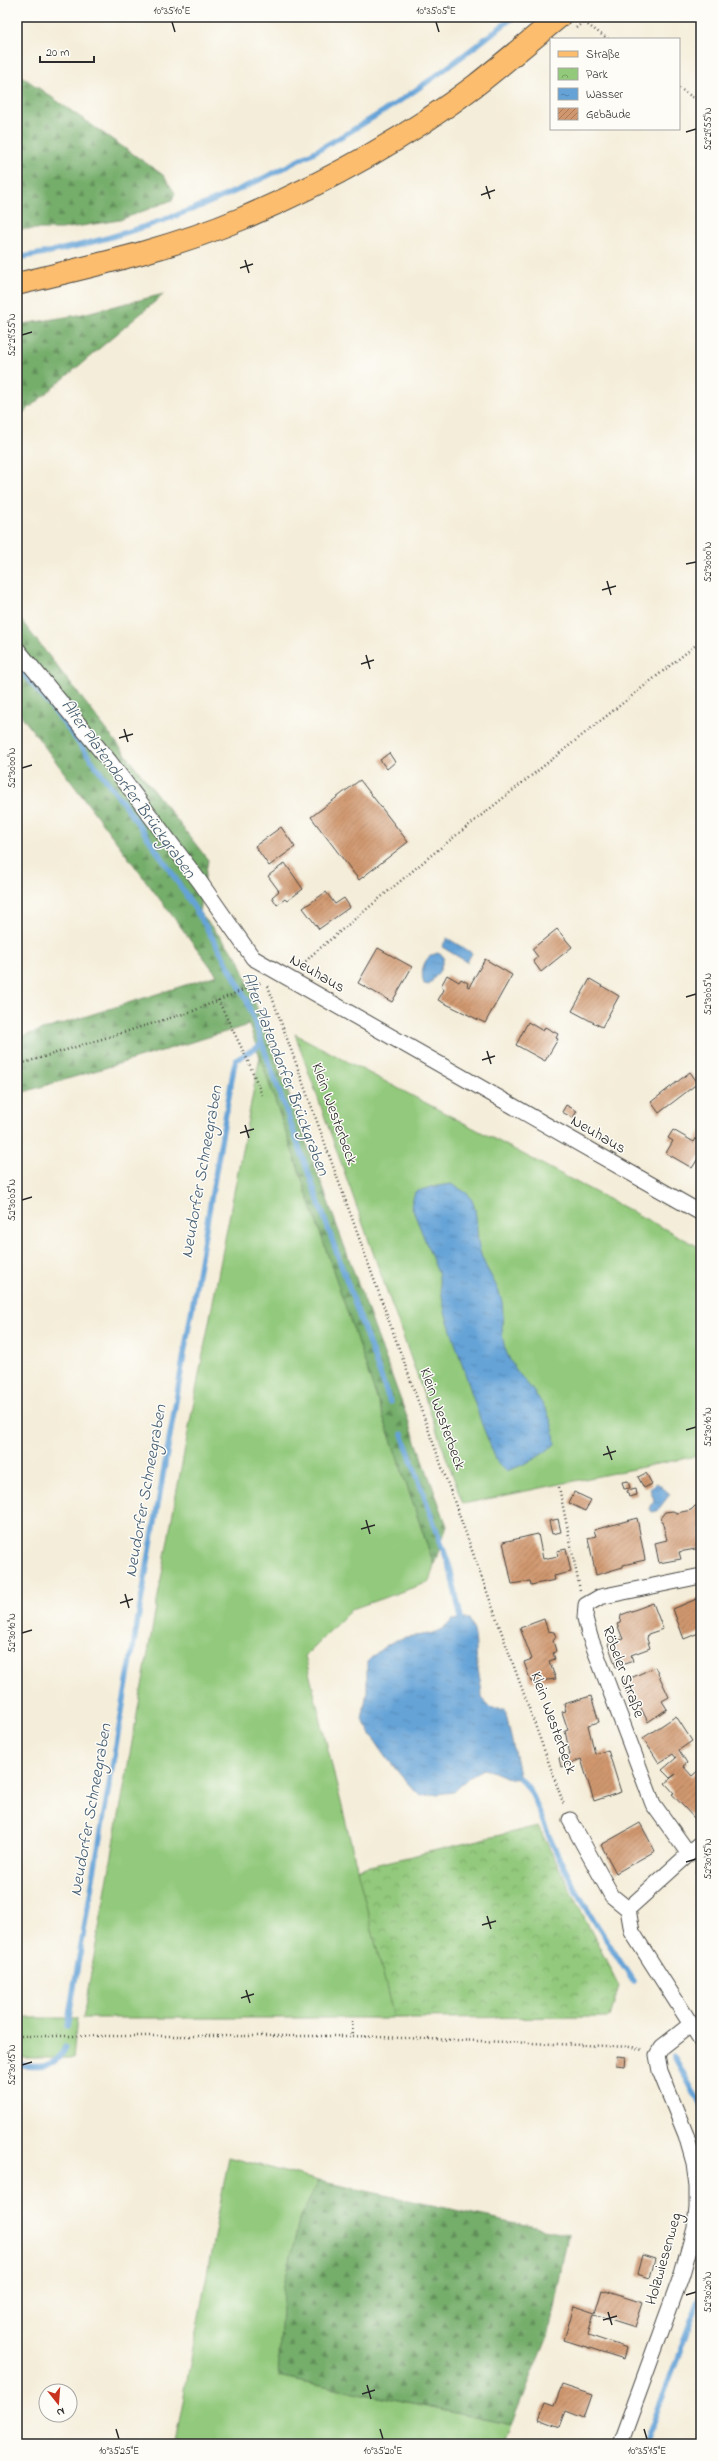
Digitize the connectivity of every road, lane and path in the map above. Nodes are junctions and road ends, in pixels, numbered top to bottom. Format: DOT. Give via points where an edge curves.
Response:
graph roads {
  1 [pos="559,17"];
  2 [pos="576,17"];
  3 [pos="607,38"];
  4 [pos="680,89"];
  5 [pos="701,103"];
  6 [pos="17,284"];
  7 [pos="701,641"];
  8 [pos="17,649"];
  9 [pos="253,958"];
  10 [pos="289,978"];
  11 [pos="265,980"];
  12 [pos="218,1000"];
  13 [pos="17,1065"];
  14 [pos="262,1095"];
  15 [pos="701,1213"];
  16 [pos="559,1486"];
  17 [pos="701,1576"];
  18 [pos="586,1606"];
  19 [pos="570,1820"];
  20 [pos="701,1843"];
  21 [pos="689,1854"];
  22 [pos="628,1909"];
  23 [pos="352,2021"];
  24 [pos="690,2025"];
  25 [pos="17,2036"];
  26 [pos="353,2036"];
  27 [pos="701,2040"];
  28 [pos="657,2055"];
  29 [pos="620,2444"];
  1 -- 6 [label="main road" via="476,85 430,117 381,148 292,195 240,219 193,236 116,260"];
  2 -- 3 [label="path"];
  4 -- 5 [label="path"];
  7 -- 10 [label="path" via="434,853 312,954"];
  8 -- 9 [label="street, Neuhaus" via="110,762"];
  9 -- 10 [label="street, Neuhaus"];
  9 -- 11 [label="path, Klein Westerbeck"];
  10 -- 15 [label="street, Neuhaus"];
  11 -- 12 [label="path"];
  11 -- 19 [label="path, Klein Westerbeck"];
  12 -- 13 [label="path" via="161,1022"];
  12 -- 14 [label="path"];
  16 -- 18 [label="path"];
  17 -- 18 [label="street" via="600,1597"];
  18 -- 21 [label="street, Röbeler Straße" via="585,1618 590,1637 653,1804"];
  19 -- 22 [label="street" via="612,1896"];
  20 -- 21 [label="street"];
  21 -- 22 [label="street"];
  22 -- 24 [label="street" via="632,1932"];
  23 -- 26 [label="path"];
  24 -- 27 [label="street"];
  24 -- 28 [label="street" via="662,2046"];
  25 -- 26 [label="path"];
  26 -- 28 [label="path" via="632,2047"];
  28 -- 29 [label="street, Holzwiesenweg" via="660,2071 686,2135 694,2163 697,2208 695,2227 682,2274"];
}
